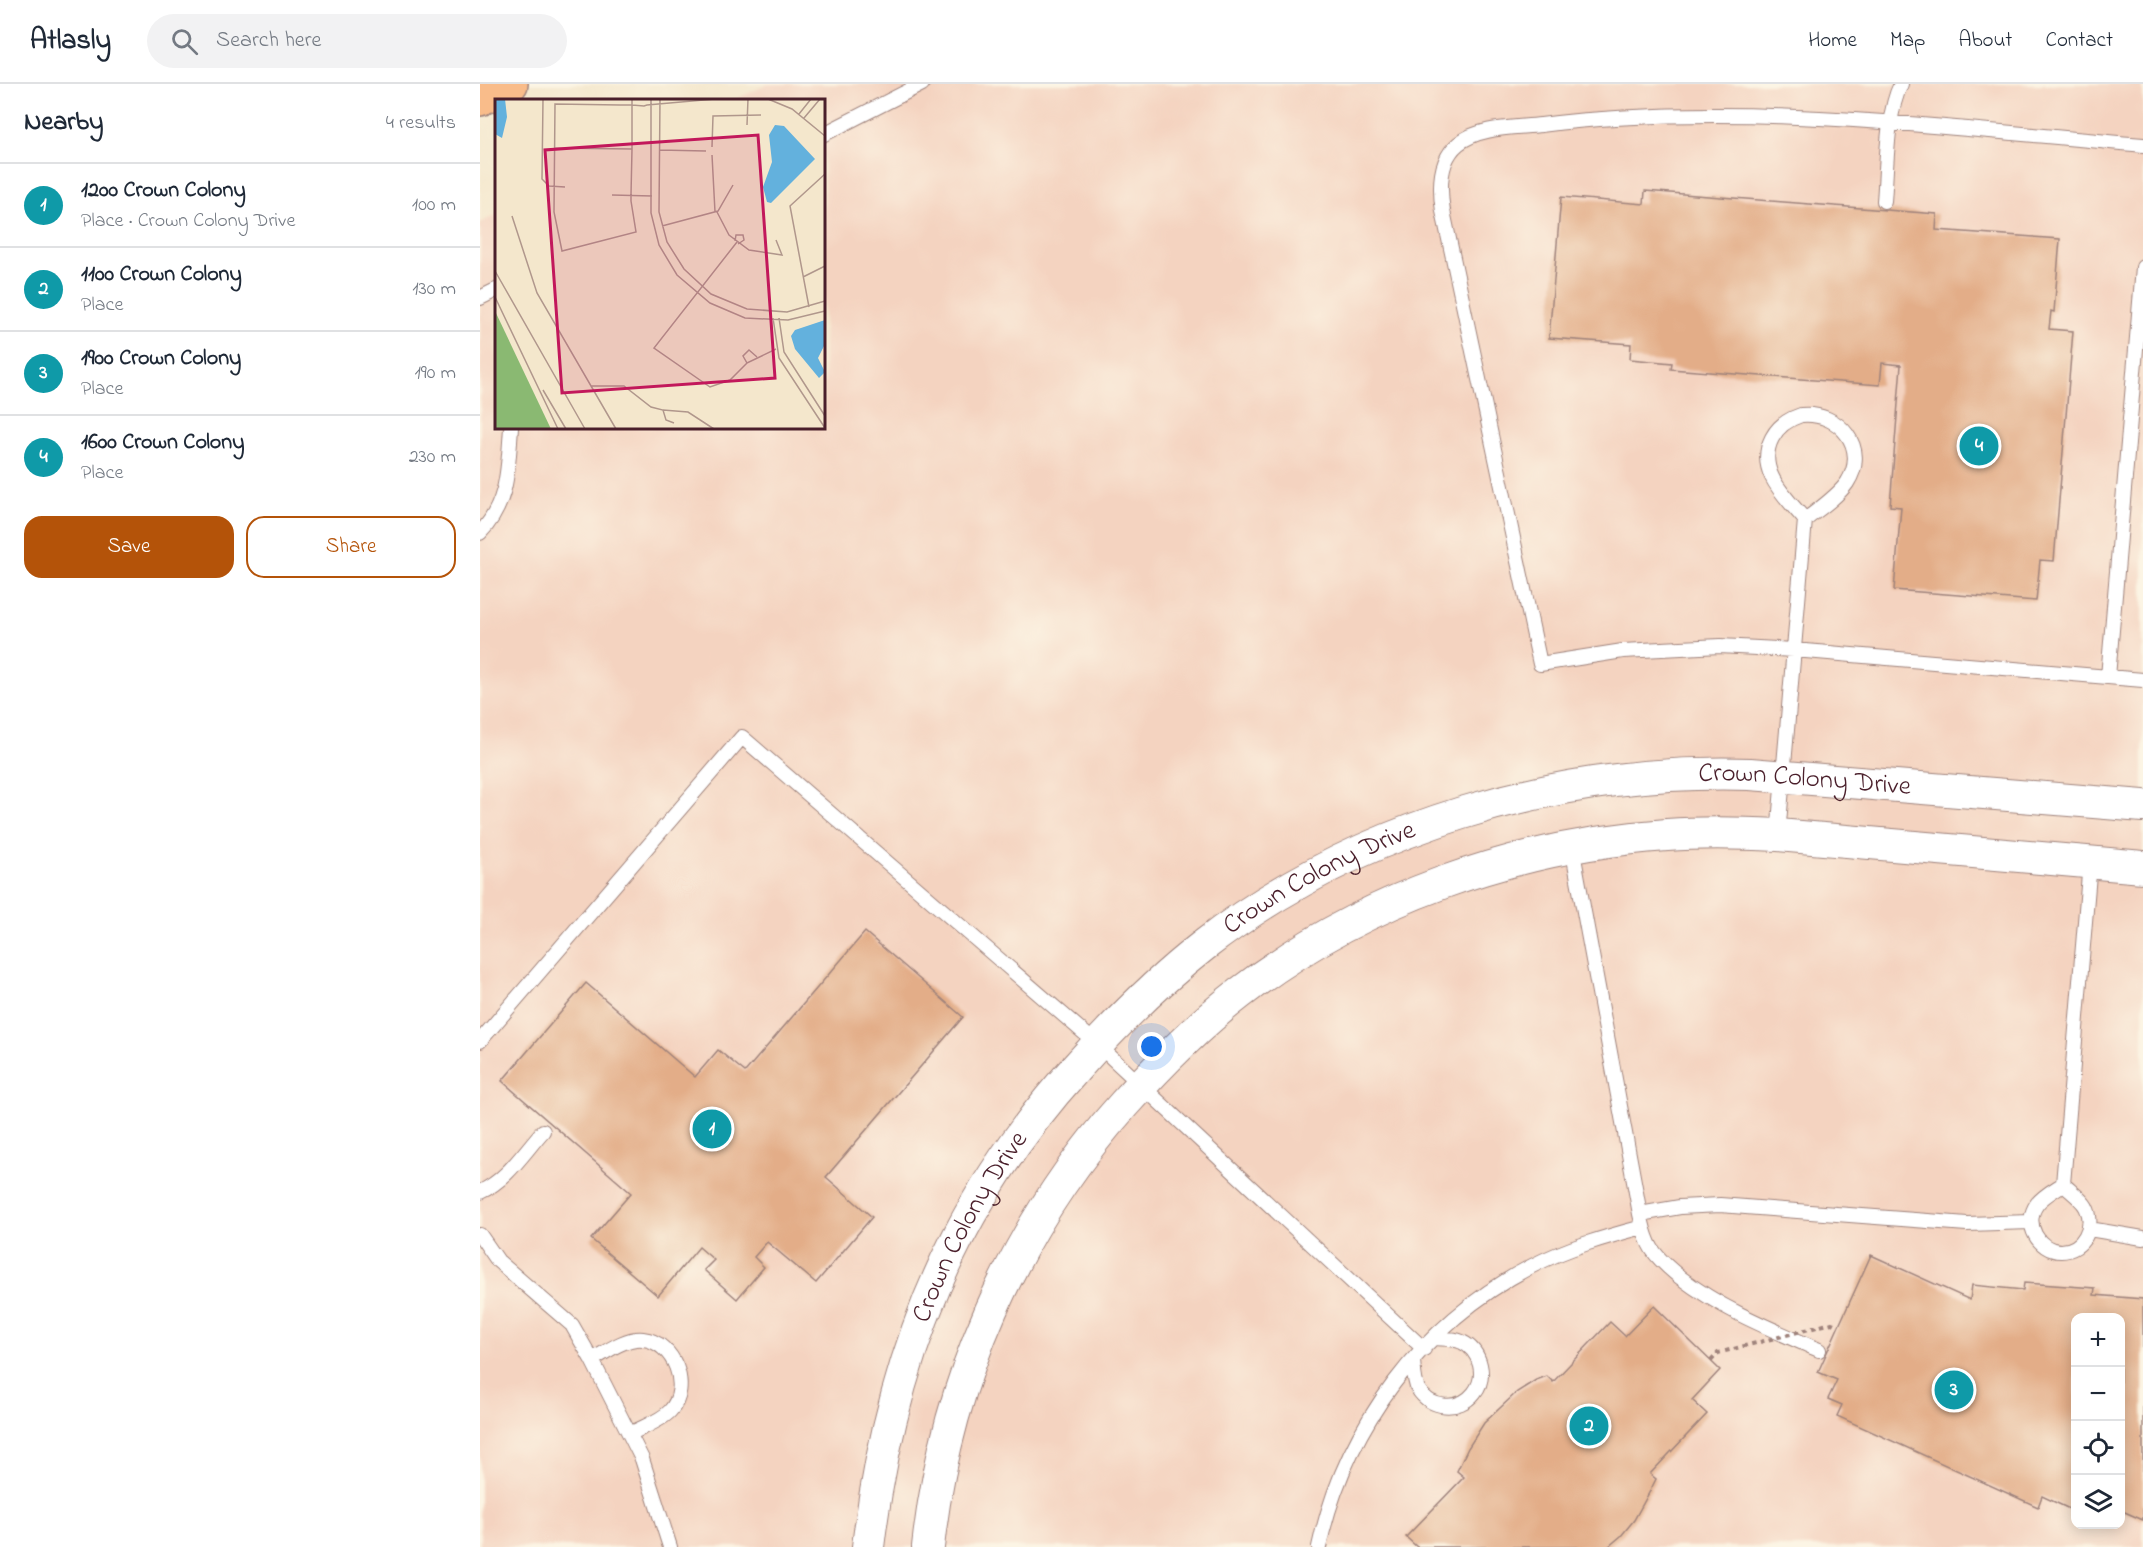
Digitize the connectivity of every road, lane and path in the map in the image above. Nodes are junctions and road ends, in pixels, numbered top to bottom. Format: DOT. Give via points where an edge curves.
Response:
graph roads {
  1 [pos="511,84"];
  2 [pos="922,84"];
  3 [pos="1901,84"];
  4 [pos="480,99"];
  5 [pos="1891,123"];
  6 [pos="825,133"];
  7 [pos="2143,145"];
  8 [pos="1884,201"];
  9 [pos="2143,267"];
  10 [pos="495,290"];
  11 [pos="480,298"];
  12 [pos="511,429"];
  13 [pos="1805,520"];
  14 [pos="480,532"];
  15 [pos="1794,650"];
  16 [pos="2108,677"];
  17 [pos="2143,680"];
  18 [pos="1783,776"];
  19 [pos="2143,807"];
  20 [pos="1778,835"];
  21 [pos="1572,848"];
  22 [pos="2090,862"];
  23 [pos="2143,867"];
  24 [pos="480,1041"];
  25 [pos="1097,1044"];
  26 [pos="1141,1085"];
  27 [pos="543,1131"];
  28 [pos="2063,1184"];
  29 [pos="480,1192"];
  30 [pos="1642,1220"];
  31 [pos="2031,1222"];
  32 [pos="2089,1228"];
  33 [pos="480,1235"];
  34 [pos="2143,1238"];
  35 [pos="1839,1326"];
  36 [pos="1434,1338"];
  37 [pos="1424,1349"];
  38 [pos="1819,1350"];
  39 [pos="592,1360"];
  40 [pos="1413,1361"];
  41 [pos="1711,1361"];
  42 [pos="630,1434"];
  43 [pos="670,1547"];
  44 [pos="868,1547"];
  45 [pos="928,1547"];
  46 [pos="1319,1547"];
  1 -- 4 [label="highway"];
  2 -- 6 [label="lane"];
  3 -- 5 [label="lane"];
  5 -- 7 [label="lane"];
  5 -- 8 [label="lane"];
  5 -- 15 [label="lane" via="1720,113 1569,121 1471,136 1448,155 1441,177 1443,211 1540,664 1654,649 1720,646"];
  9 -- 16 [label="lane"];
  10 -- 11 [label="lane"];
  12 -- 14 [label="lane" via="506,486 497,510"];
  13 -- 13 [label="lane" via="1848,482 1854,461 1845,431 1818,415 1802,415 1782,425 1767,452 1773,480"];
  13 -- 15 [label="lane"];
  15 -- 16 [label="lane"];
  15 -- 18 [label="lane"];
  16 -- 17 [label="lane"];
  18 -- 19 [label="street, Crown Colony Drive"];
  18 -- 20 [label="lane"];
  18 -- 25 [label="street, Crown Colony Drive" via="1720,773 1609,780 1468,811 1385,841 1306,879 1231,926 1158,984"];
  20 -- 21 [label="street, Crown Colony Drive" via="1665,835"];
  20 -- 22 [label="street, Crown Colony Drive"];
  21 -- 26 [label="street, Crown Colony Drive" via="1460,877 1336,932 1241,992 1177,1047"];
  21 -- 30 [label="lane"];
  22 -- 23 [label="street, Crown Colony Drive"];
  22 -- 28 [label="lane"];
  24 -- 25 [label="lane" via="742,737"];
  25 -- 26 [label="lane"];
  25 -- 44 [label="street, Crown Colony Drive" via="1045,1104 1004,1160 940,1275 896,1400 876,1487"];
  26 -- 37 [label="lane"];
  26 -- 45 [label="street, Crown Colony Drive" via="1053,1193 998,1291 956,1407 940,1471"];
  27 -- 29 [label="lane" via="502,1177"];
  28 -- 31 [label="lane" via="2037,1204"];
  28 -- 32 [label="lane" via="2086,1208"];
  30 -- 31 [label="lane" via="1680,1207 1720,1205 1967,1224"];
  30 -- 36 [label="lane" via="1528,1269 1475,1301"];
  30 -- 38 [label="lane" via="1661,1260 1701,1293"];
  31 -- 32 [label="lane" via="2042,1244 2058,1251 2077,1246"];
  32 -- 34 [label="lane"];
  33 -- 39 [label="lane" via="498,1261 572,1325"];
  35 -- 41 [label="path, bridge" via="1832,1323 1718,1353"];
  36 -- 37 [label="lane"];
  36 -- 40 [label="lane" via="1460,1341 1474,1352 1481,1374 1472,1396 1457,1405 1434,1403 1419,1389"];
  37 -- 40 [label="lane"];
  39 -- 42 [label="lane"];
  39 -- 42 [label="lane" via="627,1342 642,1339 660,1346 674,1362 680,1384 672,1409"];
  40 -- 46 [label="lane" via="1382,1398 1356,1442 1335,1489"];
  42 -- 43 [label="lane" via="650,1479"];
}
